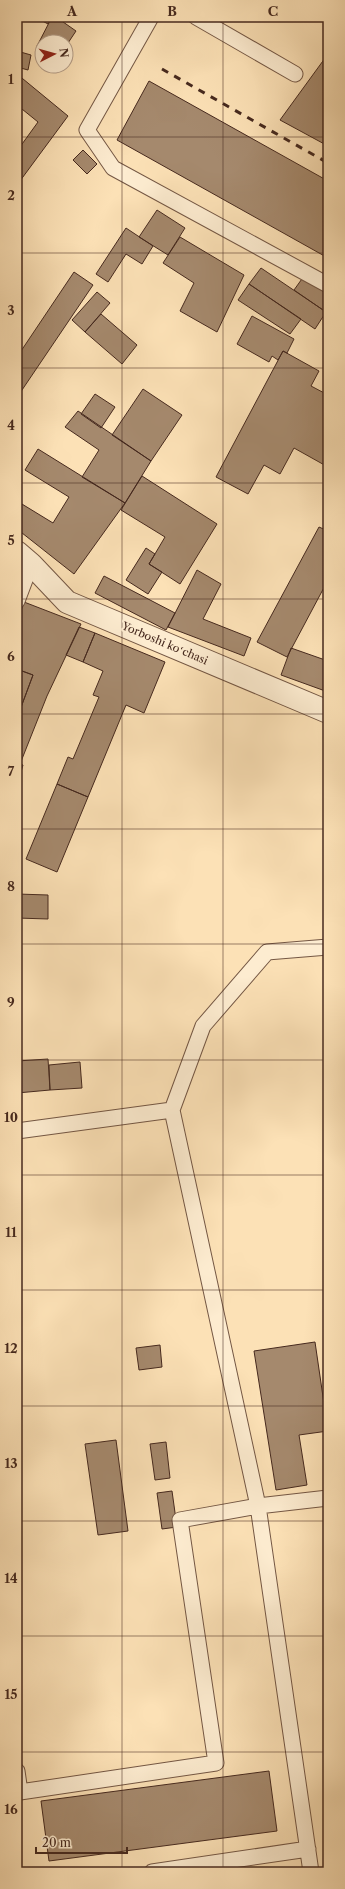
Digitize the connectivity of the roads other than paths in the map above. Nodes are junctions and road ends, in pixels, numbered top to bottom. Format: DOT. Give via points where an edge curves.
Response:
graph roads {
  1 [pos="151,17"];
  2 [pos="196,17"];
  3 [pos="295,74"];
  4 [pos="328,285"];
  5 [pos="24,558"];
  6 [pos="17,601"];
  7 [pos="328,712"];
  8 [pos="328,947"];
  9 [pos="172,1110"];
  10 [pos="17,1131"];
  11 [pos="328,1498"];
  12 [pos="258,1506"];
  13 [pos="17,1771"];
  14 [pos="308,1849"];
  15 [pos="152,1872"];
  16 [pos="311,1872"];
  1 -- 4 [label="lane" via="87,130 113,168"];
  2 -- 3 [label="lane"];
  5 -- 6 [label="lane"];
  5 -- 7 [label="street, Yorboshi koʻchasi" via="67,602"];
  8 -- 9 [label="lane" via="268,952 203,1026"];
  9 -- 10 [label="lane"];
  9 -- 12 [label="lane"];
  11 -- 12 [label="lane"];
  12 -- 13 [label="lane" via="180,1520 216,1763 20,1792"];
  12 -- 14 [label="lane"];
  14 -- 15 [label="lane"];
  14 -- 16 [label="lane"];
}
